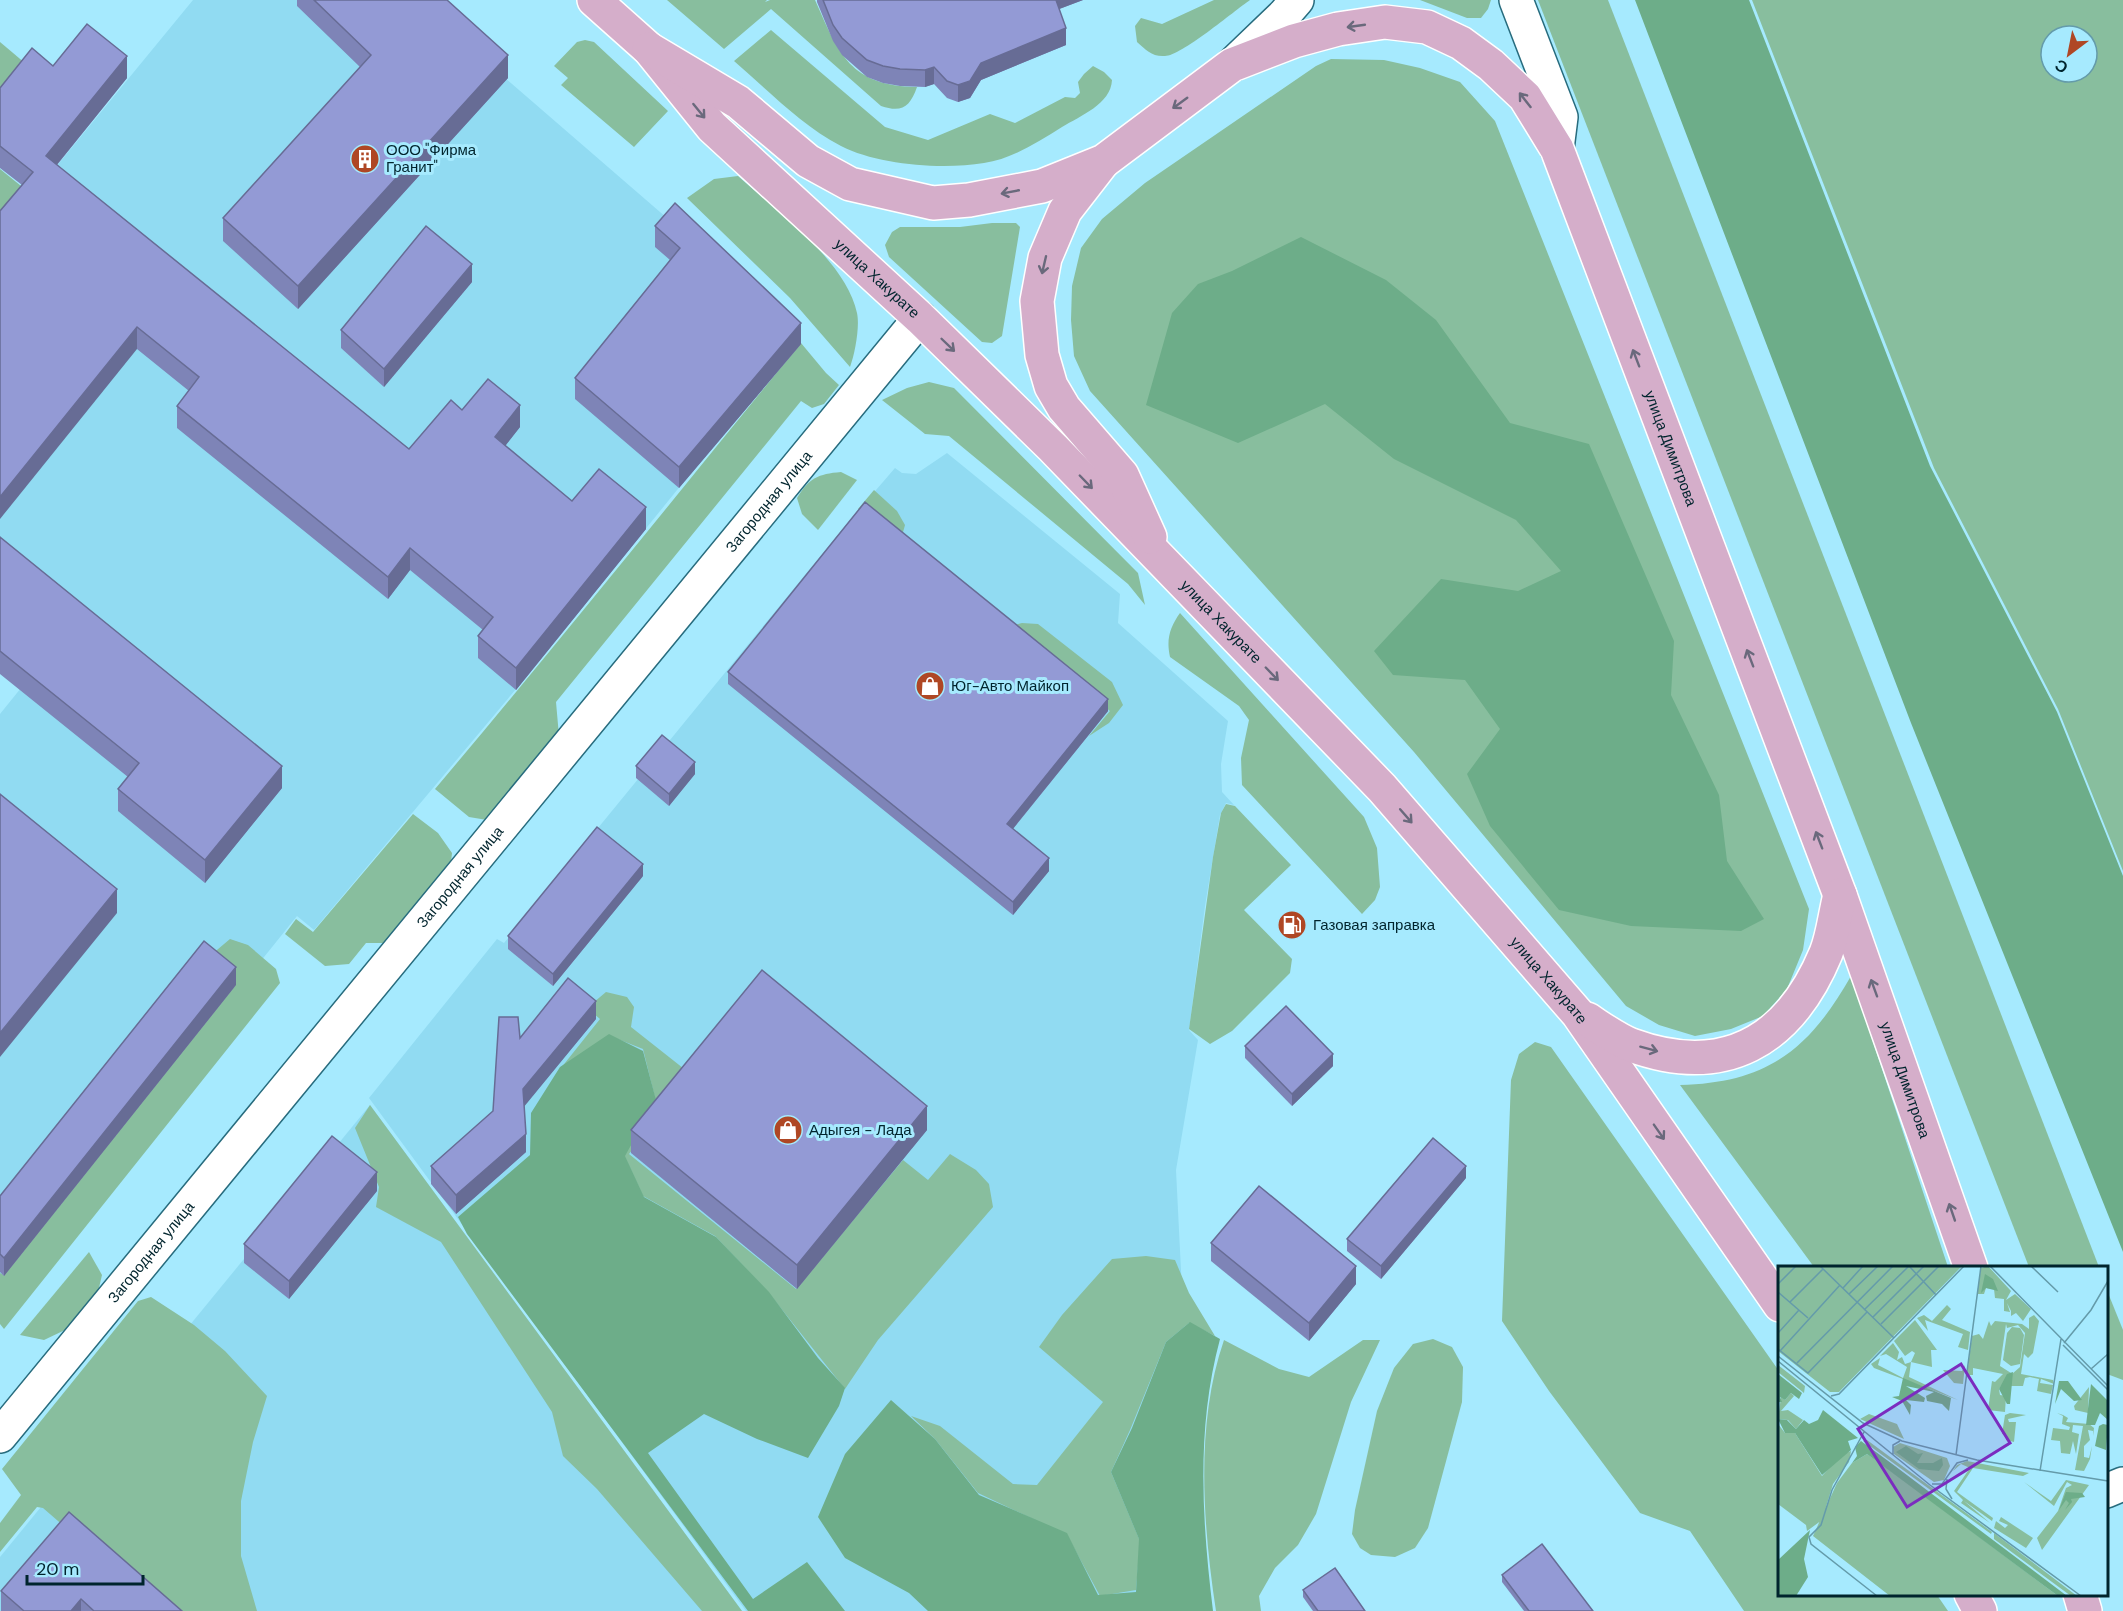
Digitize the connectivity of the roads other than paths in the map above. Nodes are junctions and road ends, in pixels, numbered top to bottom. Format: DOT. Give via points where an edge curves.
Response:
graph roads {
  1 [pos="594,0"];
  2 [pos="1297,0"];
  3 [pos="1516,0"];
  4 [pos="649,49"];
  5 [pos="1233,65"];
  6 [pos="1557,149"];
  7 [pos="1104,161"];
  8 [pos="920,318"];
  9 [pos="1159,558"];
  10 [pos="1840,895"];
  11 [pos="1578,1014"];
  12 [pos="1970,1266"];
  13 [pos="1778,1304"];
  14 [pos="0,1436"];
  15 [pos="2123,1484"];
  16 [pos="2108,1490"];
  17 [pos="1972,1596"];
  18 [pos="2081,1596"];
  19 [pos="1980,1611"];
  20 [pos="2085,1611"];
  1 -- 4 [label="main road, улица Хакурате"];
  2 -- 5 [label="street"];
  3 -- 6 [label="street, улица Димитрова" via="1561,117"];
  7 -- 4 [label="main road, one-way" via="1042,186 969,200 933,203 890,195 850,184 808,161 738,102"];
  4 -- 8 [label="main road, улица Хакурате, one-way" via="712,127"];
  6 -- 5 [label="main road, one-way" via="1525,97 1491,65 1461,43 1427,27 1385,22 1338,28"];
  5 -- 7 [label="main road, one-way"];
  10 -- 6 [label="main road, улица Димитрова, one-way"];
  7 -- 9 [label="main road, one-way" via="1065,211 1045,258 1037,300 1042,355 1051,386 1064,408 1122,475"];
  8 -- 9 [label="main road, улица Хакурате, one-way"];
  8 -- 14 [label="street, Загородная улица"];
  9 -- 11 [label="main road, улица Хакурате, one-way" via="1382,788"];
  11 -- 10 [label="main road, one-way" via="1630,1044 1673,1056 1715,1057 1757,1042 1784,1021 1808,991 1827,951"];
  12 -- 10 [label="main road, улица Димитрова, one-way"];
  11 -- 13 [label="main road, улица Хакурате, one-way"];
  15 -- 16 [label="street"];
  17 -- 19 [label="main road"];
  18 -- 20 [label="main road"];
}
